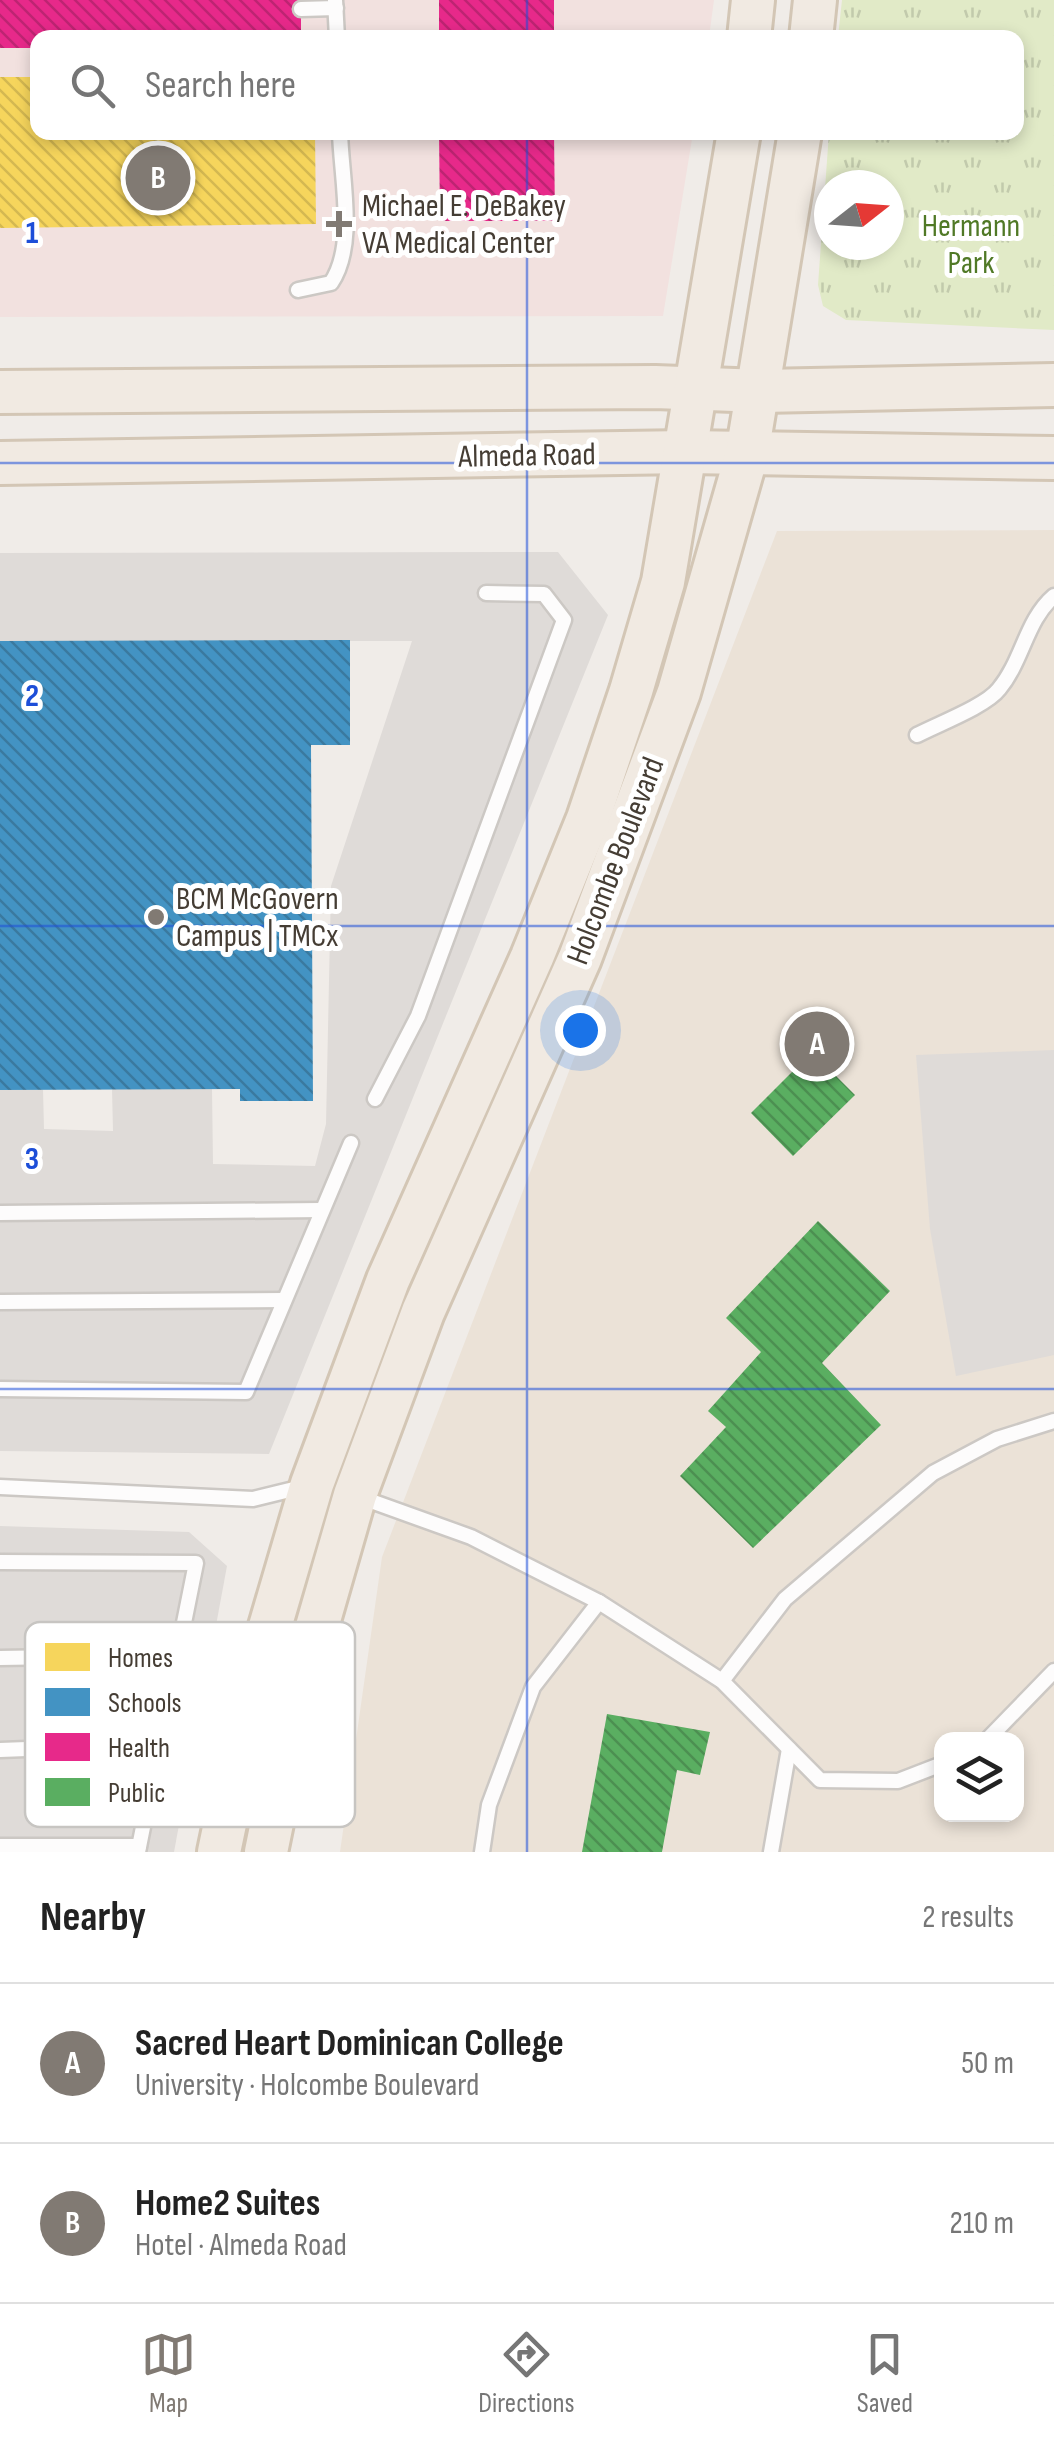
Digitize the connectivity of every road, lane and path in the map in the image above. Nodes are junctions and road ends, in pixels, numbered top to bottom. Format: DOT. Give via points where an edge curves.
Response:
graph roads {
  1 [pos="754,0"];
  2 [pos="815,0"];
  3 [pos="336,4"];
  4 [pos="301,9"];
  5 [pos="336,30"];
  6 [pos="750,30"];
  7 [pos="812,30"];
  8 [pos="340,140"];
  9 [pos="738,140"];
  10 [pos="799,140"];
  11 [pos="298,290"];
  12 [pos="1054,384"];
  13 [pos="696,389"];
  14 [pos="761,390"];
  15 [pos="0,392"];
  16 [pos="687,452"];
  17 [pos="747,454"];
  18 [pos="1054,458"];
  19 [pos="0,463"];
  20 [pos="486,593"];
  21 [pos="1054,596"];
  22 [pos="917,735"];
  23 [pos="375,1099"];
  24 [pos="350,1142"];
  25 [pos="322,1210"];
  26 [pos="0,1213"];
  27 [pos="284,1300"];
  28 [pos="0,1302"];
  29 [pos="0,1389"];
  30 [pos="1054,1421"];
  31 [pos="0,1487"];
  32 [pos="333,1490"];
  33 [pos="0,1562"];
  34 [pos="599,1602"];
  35 [pos="185,1622"];
  36 [pos="278,1622"];
  37 [pos="311,1622"];
  38 [pos="0,1658"];
  39 [pos="25,1658"];
  40 [pos="1054,1671"];
  41 [pos="722,1681"];
  42 [pos="995,1732"];
  43 [pos="25,1749"];
  44 [pos="789,1749"];
  45 [pos="0,1750"];
  46 [pos="934,1767"];
  47 [pos="224,1827"];
  48 [pos="271,1827"];
  49 [pos="0,1846"];
  50 [pos="138,1849"];
  51 [pos="219,1852"];
  52 [pos="266,1852"];
  53 [pos="482,1852"];
  54 [pos="771,1852"];
  1 -- 6 [label="main road"];
  2 -- 7 [label="main road"];
  3 -- 4 [label="lane"];
  3 -- 5 [label="lane"];
  8 -- 11 [label="lane" via="340,270 331,283"];
  9 -- 13 [label="main road, Holcombe Boulevard"];
  10 -- 14 [label="main road, Holcombe Boulevard"];
  12 -- 14 [label="main road, Almeda Road"];
  13 -- 14 [label="main road, Almeda Road"];
  13 -- 15 [label="main road, Almeda Road"];
  13 -- 16 [label="main road, Holcombe Boulevard"];
  14 -- 17 [label="main road, Holcombe Boulevard"];
  16 -- 17 [label="main road, Almeda Road"];
  16 -- 19 [label="main road, Almeda Road"];
  16 -- 32 [label="main road, Holcombe Boulevard" via="664,582 588,819 388,1280"];
  17 -- 18 [label="main road, Almeda Road"];
  17 -- 32 [label="main road, Holcombe Boulevard" via="679,692 580,958 423,1312"];
  20 -- 23 [label="lane" via="544,594 564,620 418,1016"];
  21 -- 22 [label="lane" via="1037,610 1024,651 997,693"];
  24 -- 25 [label="lane"];
  25 -- 26 [label="lane"];
  25 -- 27 [label="lane"];
  27 -- 28 [label="lane"];
  27 -- 29 [label="lane" via="246,1392"];
  30 -- 41 [label="lane" via="996,1439 932,1473 785,1600"];
  31 -- 32 [label="lane" via="253,1499"];
  32 -- 34 [label="lane" via="471,1536"];
  32 -- 36 [label="main road, Holcombe Boulevard"];
  32 -- 37 [label="main road, Holcombe Boulevard"];
  33 -- 35 [label="lane" via="196,1563"];
  34 -- 41 [label="lane"];
  34 -- 53 [label="lane" via="533,1687 490,1806"];
  38 -- 39 [label="lane"];
  40 -- 42 [label="lane"];
  41 -- 44 [label="lane"];
  43 -- 45 [label="lane"];
  44 -- 46 [label="lane" via="820,1780 898,1782"];
  44 -- 54 [label="lane"];
  47 -- 51 [label="main road, Holcombe Boulevard"];
  48 -- 52 [label="main road, Holcombe Boulevard"];
  49 -- 50 [label="lane"];
}
